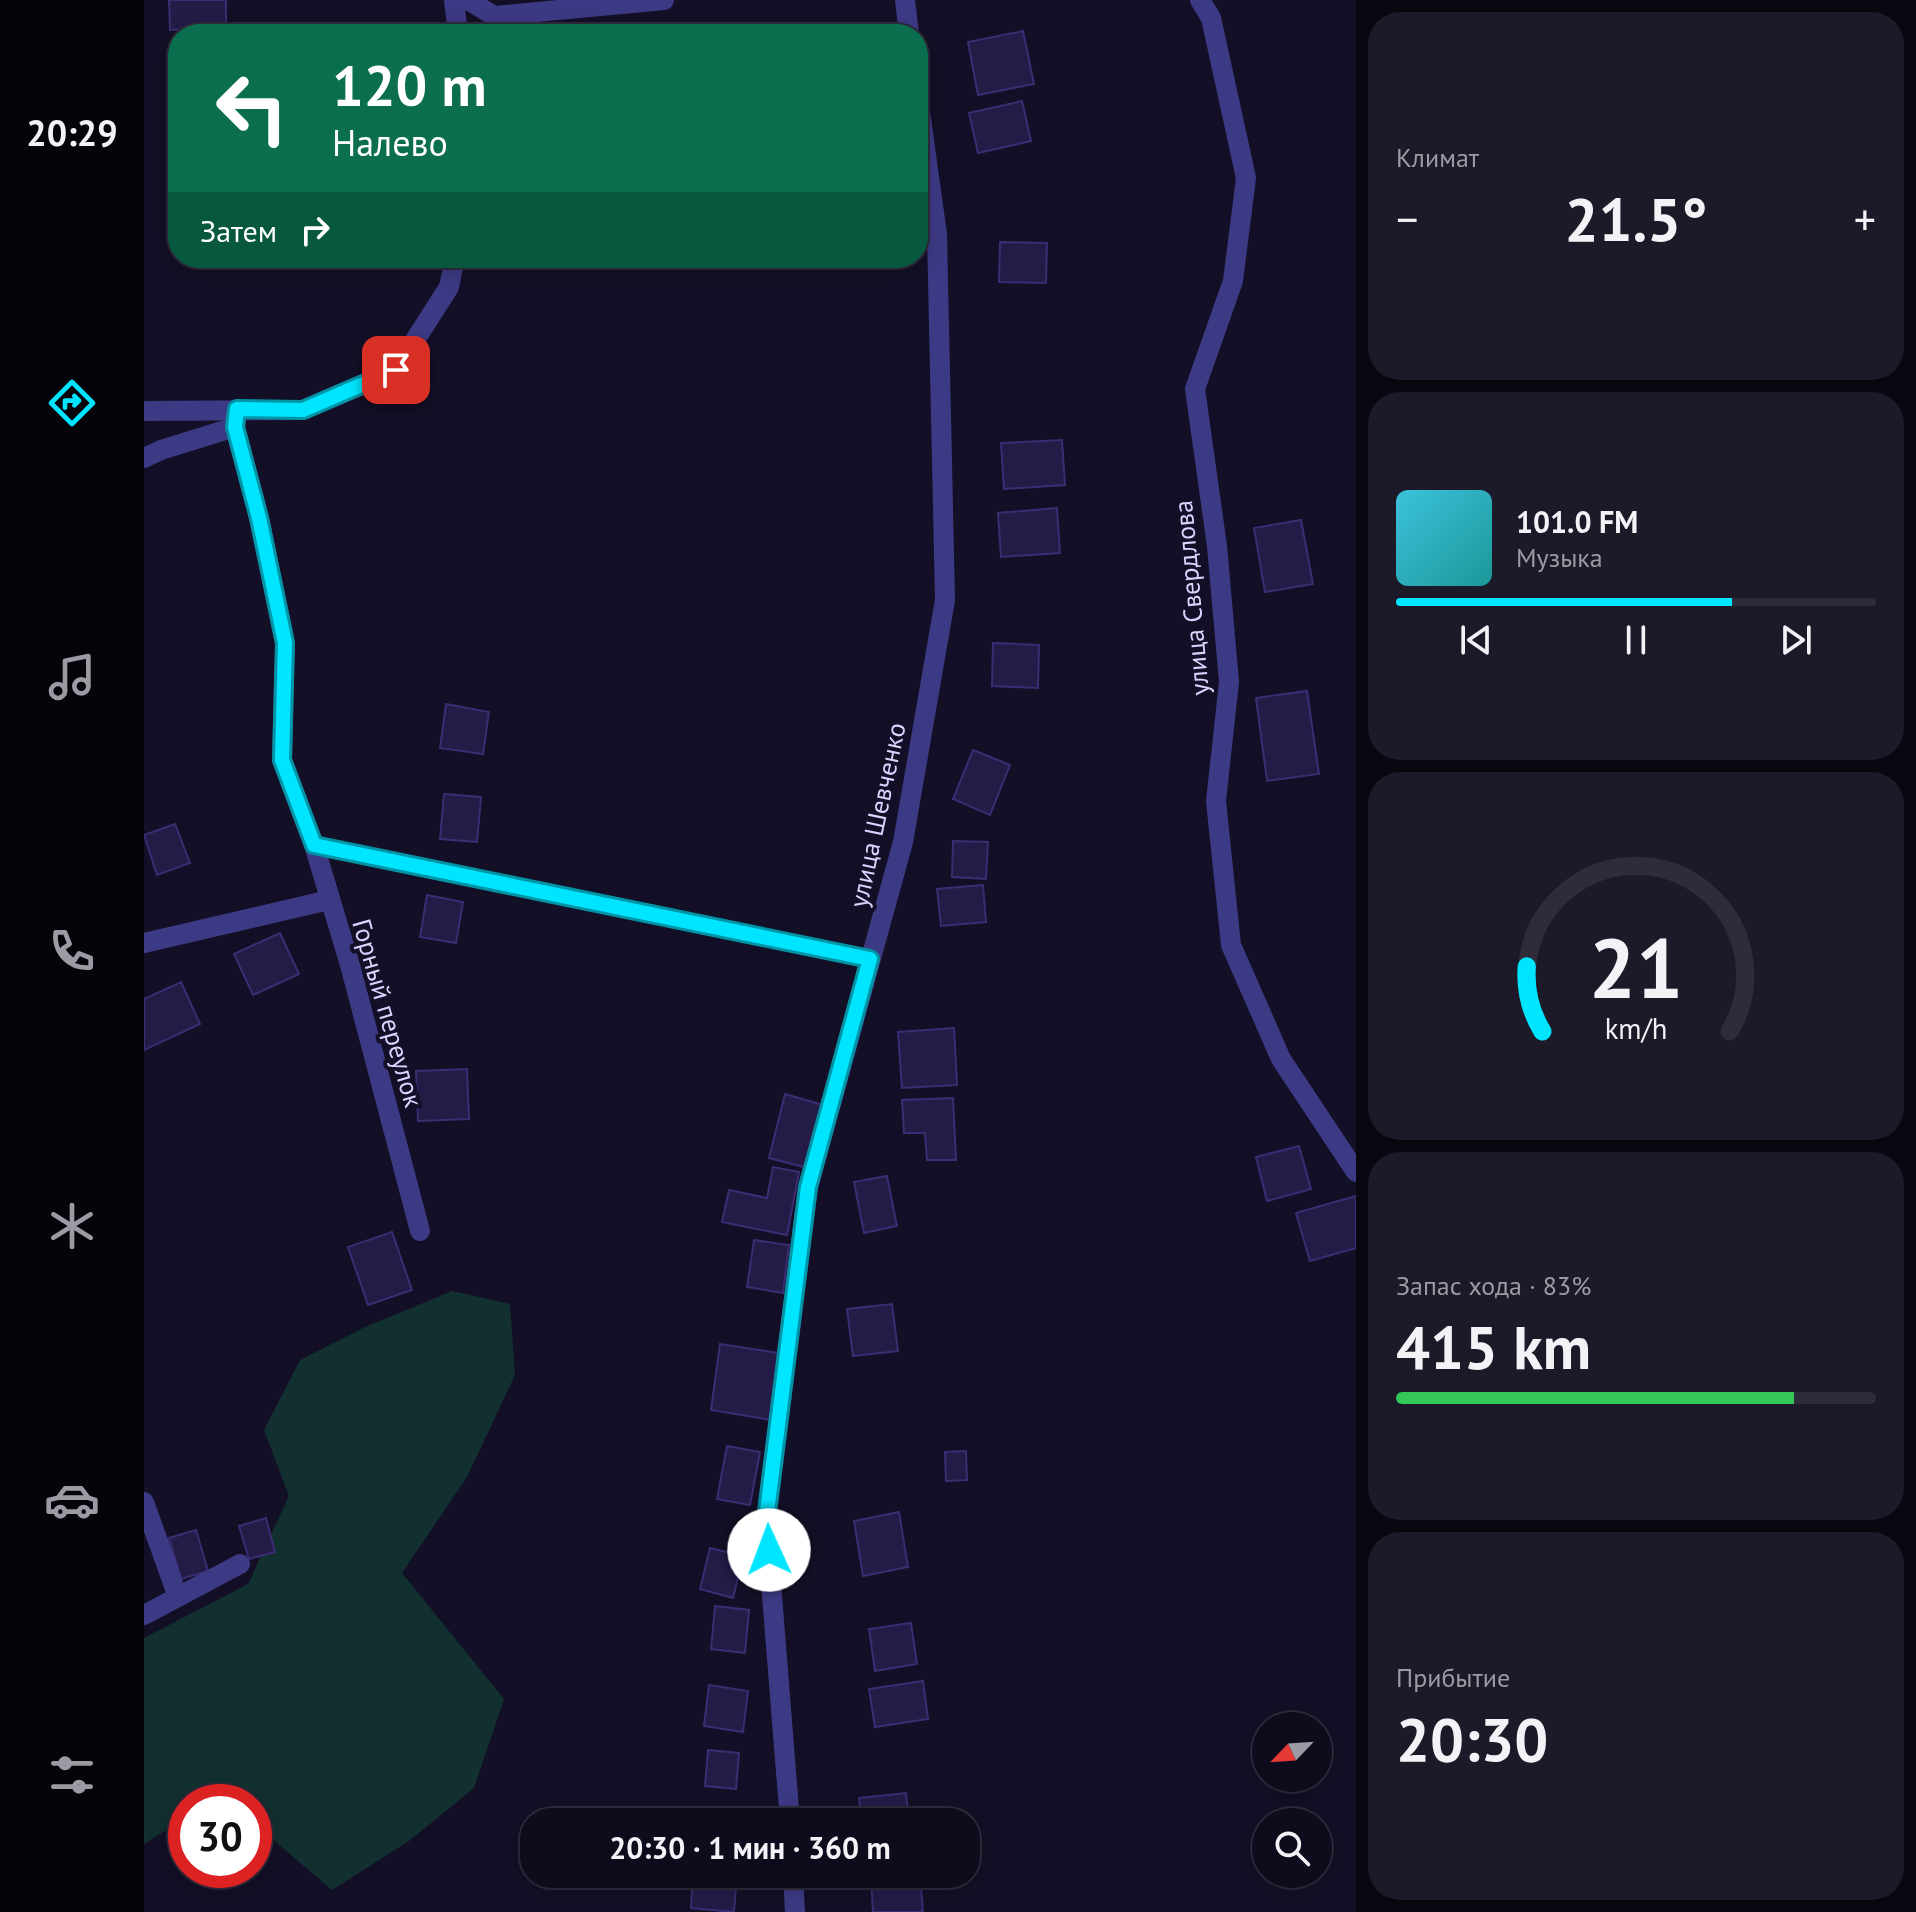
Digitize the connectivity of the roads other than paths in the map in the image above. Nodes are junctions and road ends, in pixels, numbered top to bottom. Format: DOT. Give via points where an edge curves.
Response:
graph roads {
  1 [pos="454,0"];
  2 [pos="468,0"];
  3 [pos="664,0"];
  4 [pos="905,0"];
  5 [pos="1200,0"];
  6 [pos="457,24"];
  7 [pos="908,24"];
  8 [pos="928,169"];
  9 [pos="453,268"];
  10 [pos="144,411"];
  11 [pos="236,418"];
  12 [pos="144,458"];
  13 [pos="314,845"];
  14 [pos="329,900"];
  15 [pos="144,943"];
  16 [pos="870,959"];
  17 [pos="1356,1172"];
  18 [pos="420,1231"];
  19 [pos="144,1502"];
  20 [pos="240,1564"];
  21 [pos="178,1597"];
  22 [pos="144,1615"];
  23 [pos="789,1808"];
  24 [pos="794,1888"];
  25 [pos="795,1912"];
  1 -- 6 [label="street"];
  2 -- 3 [label="street" via="494,16"];
  4 -- 7 [label="street"];
  5 -- 17 [label="street, улица Свердлова" via="1211,18 1246,178 1233,281 1195,389 1229,682 1216,801 1231,945 1281,1059"];
  8 -- 16 [label="street, улица Шевченко" via="937,234 945,600 903,842"];
  9 -- 11 [label="street" via="449,287 396,370 303,410"];
  10 -- 11 [label="street"];
  11 -- 12 [label="street"];
  11 -- 13 [label="street" via="285,643 282,760"];
  13 -- 14 [label="street"];
  13 -- 16 [label="lane"];
  14 -- 15 [label="street, Горный переулок"];
  14 -- 18 [label="street, Горный переулок"];
  16 -- 23 [label="street, улица Шевченко" via="808,1187 766,1520"];
  19 -- 21 [label="street"];
  20 -- 21 [label="street"];
  21 -- 22 [label="street"];
  24 -- 25 [label="street"];
}
